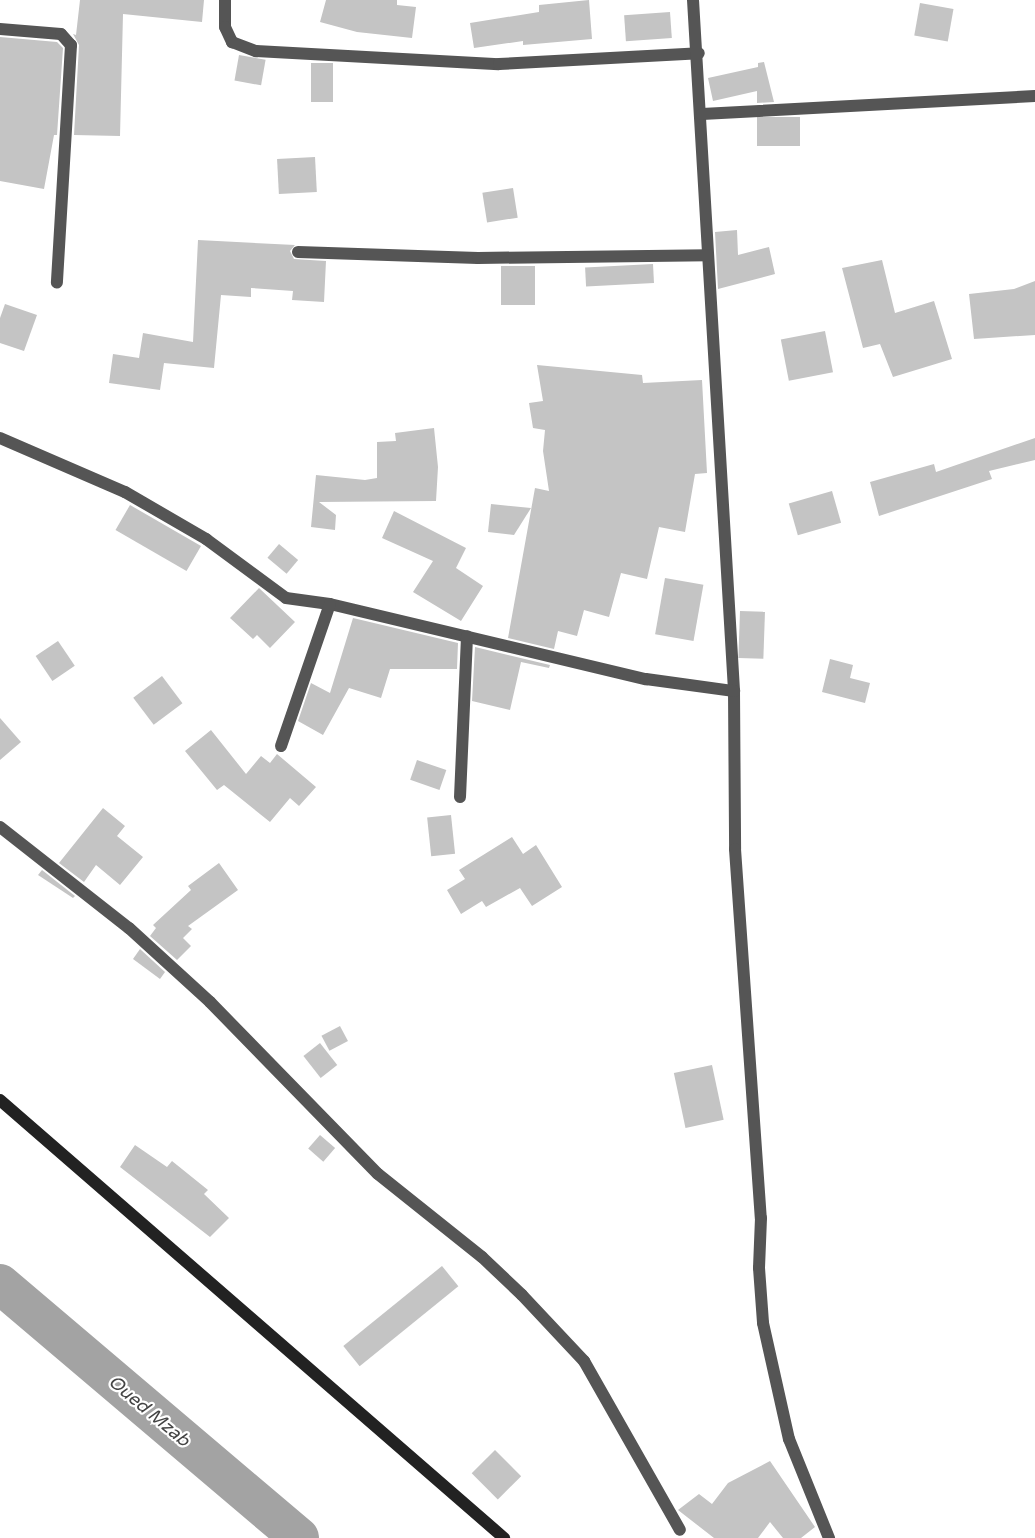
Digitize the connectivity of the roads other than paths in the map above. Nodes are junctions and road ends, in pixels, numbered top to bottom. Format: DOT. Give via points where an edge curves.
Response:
graph roads {
  1 [pos="225,0"];
  2 [pos="693,0"];
  3 [pos="0,29"];
  4 [pos="699,53"];
  5 [pos="1035,96"];
  6 [pos="702,114"];
  7 [pos="298,252"];
  8 [pos="708,255"];
  9 [pos="57,282"];
  10 [pos="0,438"];
  11 [pos="330,604"];
  12 [pos="467,636"];
  13 [pos="734,691"];
  14 [pos="281,746"];
  15 [pos="460,797"];
  16 [pos="0,827"];
  17 [pos="0,1100"];
  18 [pos="680,1530"];
  19 [pos="504,1538"];
  20 [pos="829,1538"];
  1 -- 4 [label="street" via="225,27 232,42 256,51 499,64"];
  2 -- 4 [label="street"];
  3 -- 9 [label="street" via="61,34 71,45"];
  4 -- 6 [label="street"];
  5 -- 6 [label="street"];
  6 -- 8 [label="street"];
  7 -- 8 [label="street" via="478,258"];
  8 -- 13 [label="street"];
  10 -- 11 [label="street" via="125,492 206,539 286,598"];
  11 -- 12 [label="street"];
  11 -- 14 [label="street"];
  12 -- 13 [label="street" via="646,679"];
  12 -- 15 [label="street"];
  13 -- 20 [label="street" via="735,849 761,1218 763,1323 789,1439"];
  16 -- 18 [label="street" via="129,928 274,1066 378,1174 482,1257 522,1295 584,1361"];
  17 -- 19 [label="main road"];
}
